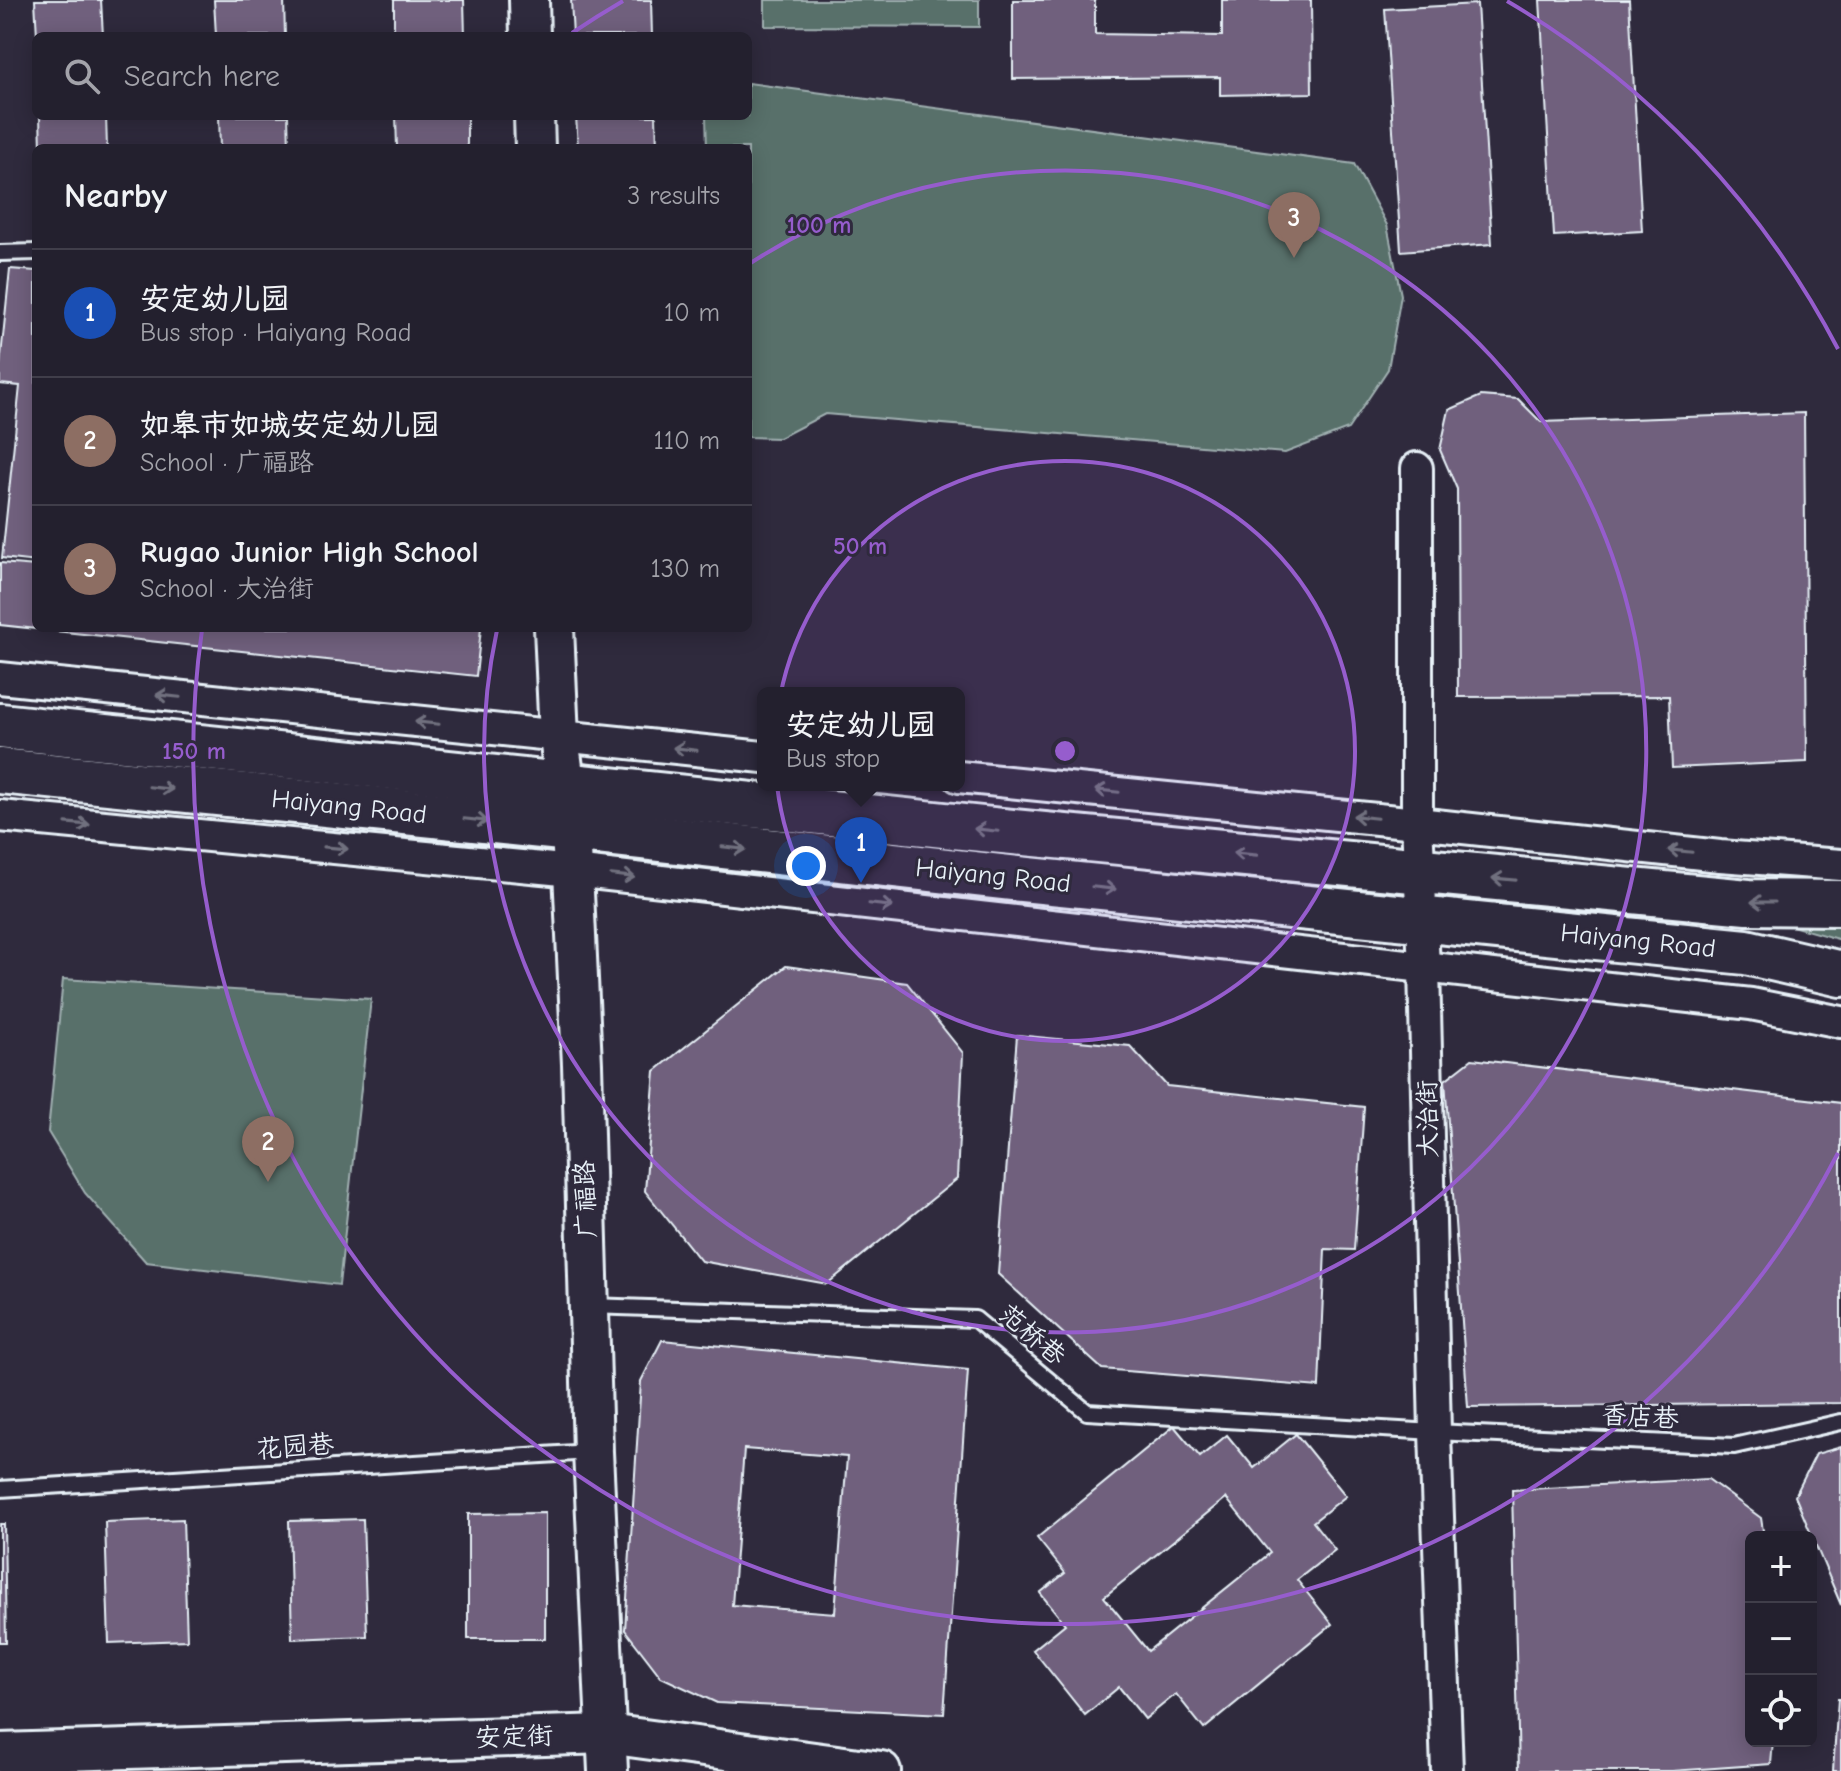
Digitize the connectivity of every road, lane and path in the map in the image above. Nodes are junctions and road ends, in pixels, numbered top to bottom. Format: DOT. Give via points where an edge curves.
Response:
graph roads {
  1 [pos="529,0"];
  2 [pos="530,32"];
  3 [pos="534,120"];
  4 [pos="535,144"];
  5 [pos="32,252"];
  6 [pos="0,253"];
  7 [pos="1417,468"];
  8 [pos="554,632"];
  9 [pos="0,678"];
  10 [pos="0,726"];
  11 [pos="559,737"];
  12 [pos="757,756"];
  13 [pos="0,771"];
  14 [pos="965,778"];
  15 [pos="565,786"];
  16 [pos="0,816"];
  17 [pos="1417,823"];
  18 [pos="572,850"];
  19 [pos="1841,865"];
  20 [pos="1421,871"];
  21 [pos="1841,903"];
  22 [pos="1422,920"];
  23 [pos="1424,967"];
  24 [pos="1841,974"];
  25 [pos="1841,1022"];
  26 [pos="589,1306"];
  27 [pos="1841,1422"];
  28 [pos="1435,1432"];
  29 [pos="593,1452"];
  30 [pos="0,1489"];
  31 [pos="607,1734"];
  32 [pos="0,1753"];
  33 [pos="608,1771"];
  34 [pos="881,1771"];
  35 [pos="1447,1771"];
  1 -- 2 [label="street"];
  3 -- 4 [label="street"];
  5 -- 6 [label="lane"];
  7 -- 17 [label="street, 大治街"];
  8 -- 11 [label="street, 广福路"];
  11 -- 9 [label="street, one-way"];
  10 -- 15 [label="main road, Haiyang Road"];
  12 -- 11 [label="street, one-way"];
  11 -- 15 [label="street, 广福路"];
  13 -- 18 [label="main road, Haiyang Road, one-way"];
  17 -- 14 [label="street, one-way"];
  15 -- 18 [label="street, 广福路"];
  20 -- 15 [label="main road, Haiyang Road, one-way"];
  16 -- 18 [label="street, one-way"];
  19 -- 17 [label="street, one-way"];
  17 -- 20 [label="street, 大治街"];
  18 -- 22 [label="main road, Haiyang Road, one-way" via="1020,879"];
  18 -- 23 [label="street, one-way"];
  18 -- 26 [label="street, 广福路"];
  21 -- 20 [label="main road, Haiyang Road, one-way" via="1748,902"];
  20 -- 22 [label="street, 大治街"];
  22 -- 23 [label="street, 大治街"];
  22 -- 24 [label="main road, Haiyang Road" via="1746,952"];
  23 -- 25 [label="street" via="1751,1004"];
  23 -- 28 [label="street, 大治街"];
  26 -- 28 [label="lane, 范桥巷" via="975,1319 1087,1412"];
  26 -- 29 [label="street, 广福路"];
  27 -- 28 [label="lane, 香店巷" via="1734,1446"];
  28 -- 35 [label="street, 大治街"];
  29 -- 30 [label="lane, 花园巷"];
  29 -- 31 [label="street, 广福路"];
  31 -- 32 [label="street, 安定街"];
  31 -- 33 [label="street, 广福路"];
  31 -- 34 [label="street, 安定街"];
}
